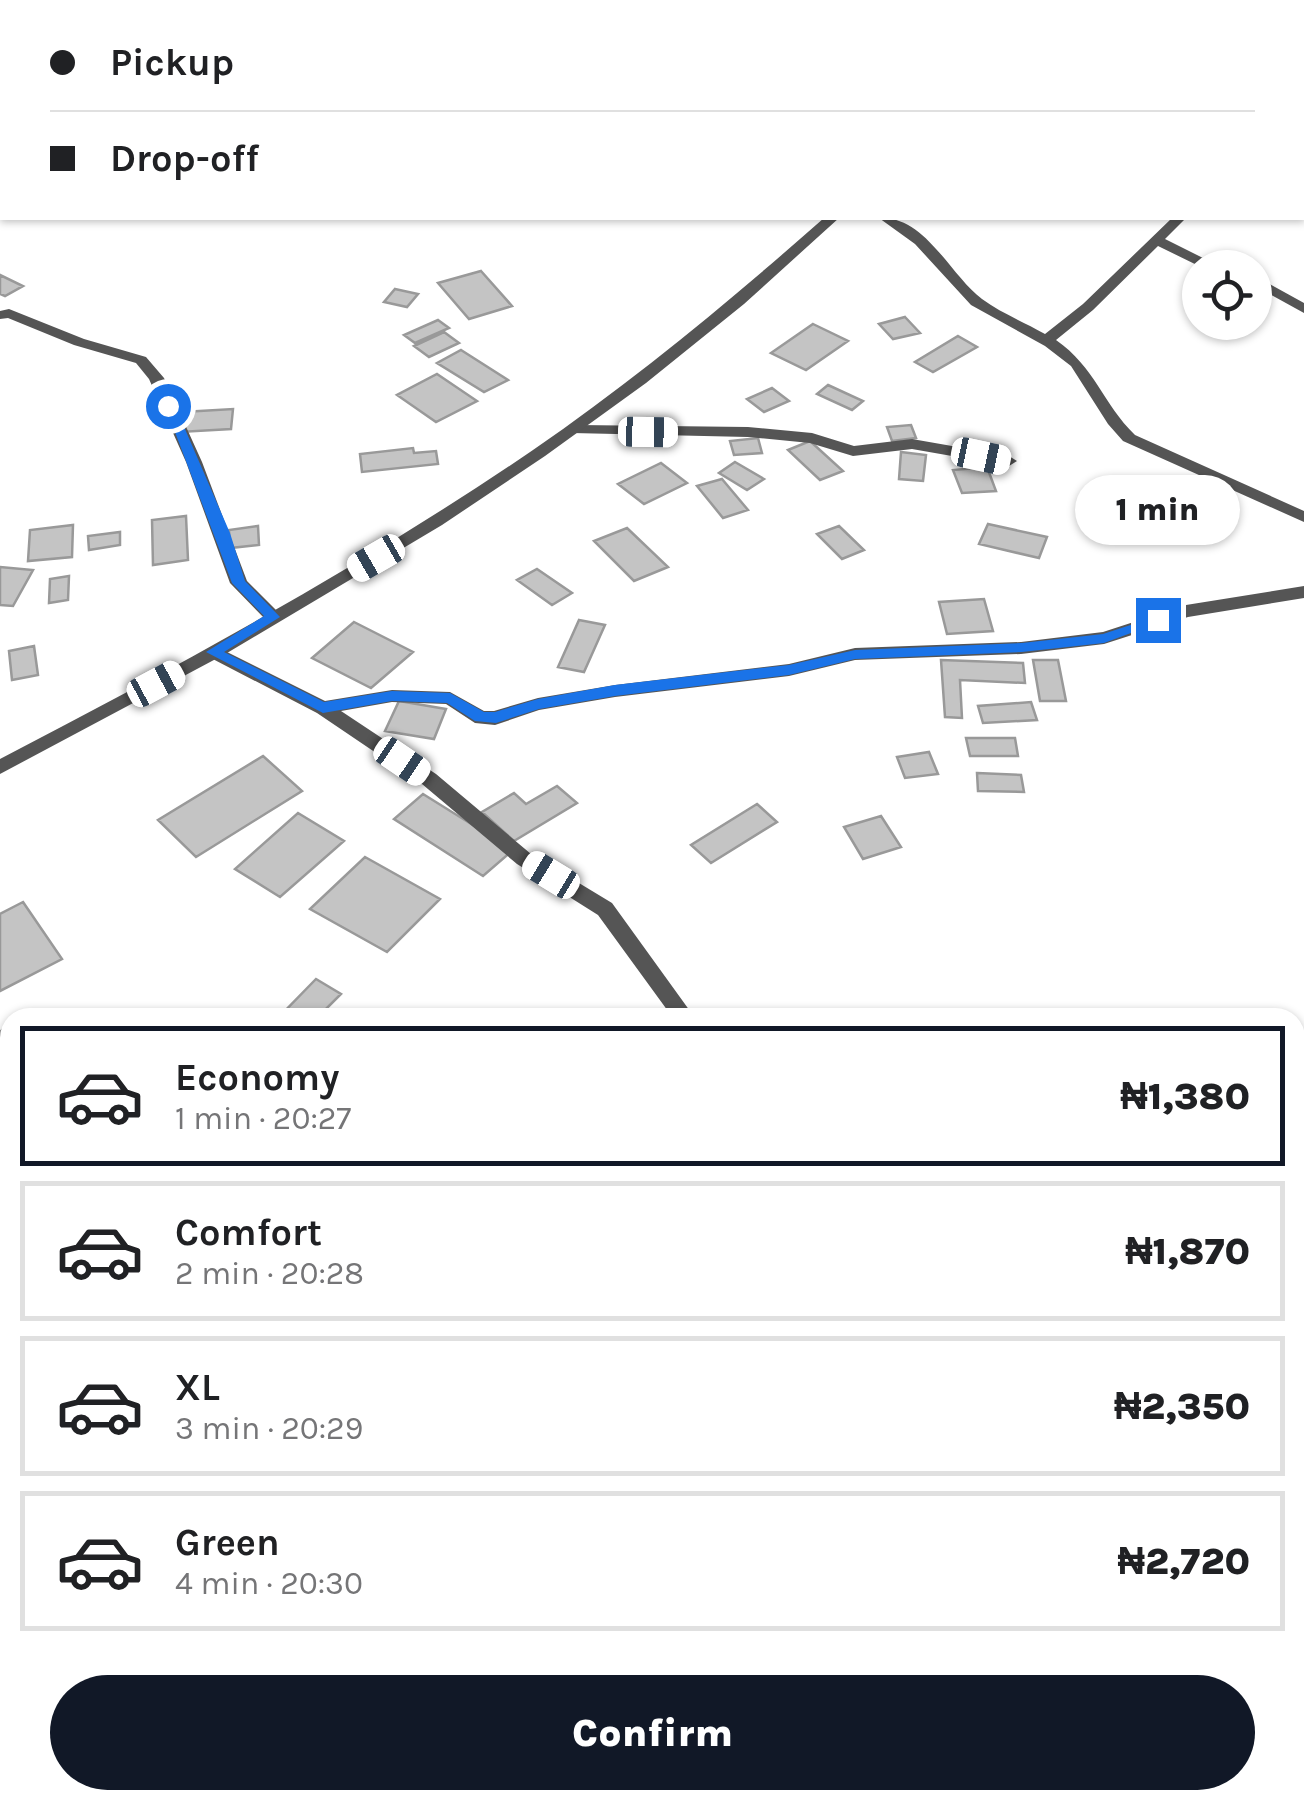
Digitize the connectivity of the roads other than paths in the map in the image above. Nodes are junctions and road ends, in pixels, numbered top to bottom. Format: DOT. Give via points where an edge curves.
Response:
graph roads {
  1 [pos="830,220"];
  2 [pos="890,220"];
  3 [pos="1178,220"];
  4 [pos="1158,241"];
  5 [pos="1182,252"];
  6 [pos="1272,290"];
  7 [pos="1304,309"];
  8 [pos="0,314"];
  9 [pos="1045,341"];
  10 [pos="578,430"];
  11 [pos="1008,462"];
  12 [pos="1304,517"];
  13 [pos="1304,592"];
  14 [pos="273,617"];
  15 [pos="213,652"];
  16 [pos="323,708"];
  17 [pos="0,767"];
  18 [pos="678,1008"];
  1 -- 10 [label="street" via="765,281"];
  2 -- 9 [label="street" via="928,246 972,298"];
  3 -- 4 [label="street"];
  4 -- 5 [label="street"];
  4 -- 9 [label="street"];
  6 -- 7 [label="street"];
  8 -- 14 [label="street" via="142,360 194,462 239,583"];
  9 -- 12 [label="street" via="1079,366 1115,426 1130,438"];
  10 -- 11 [label="street" via="748,432 812,438 853,451 912,444"];
  10 -- 14 [label="street" via="444,520"];
  13 -- 16 [label="street" via="1186,612 1104,638 855,654 789,670 615,690 496,718 481,718 450,698 392,696"];
  14 -- 15 [label="street"];
  15 -- 16 [label="street"];
  15 -- 17 [label="street"];
  16 -- 18 [label="street" via="429,779 524,859 605,908"];
}
